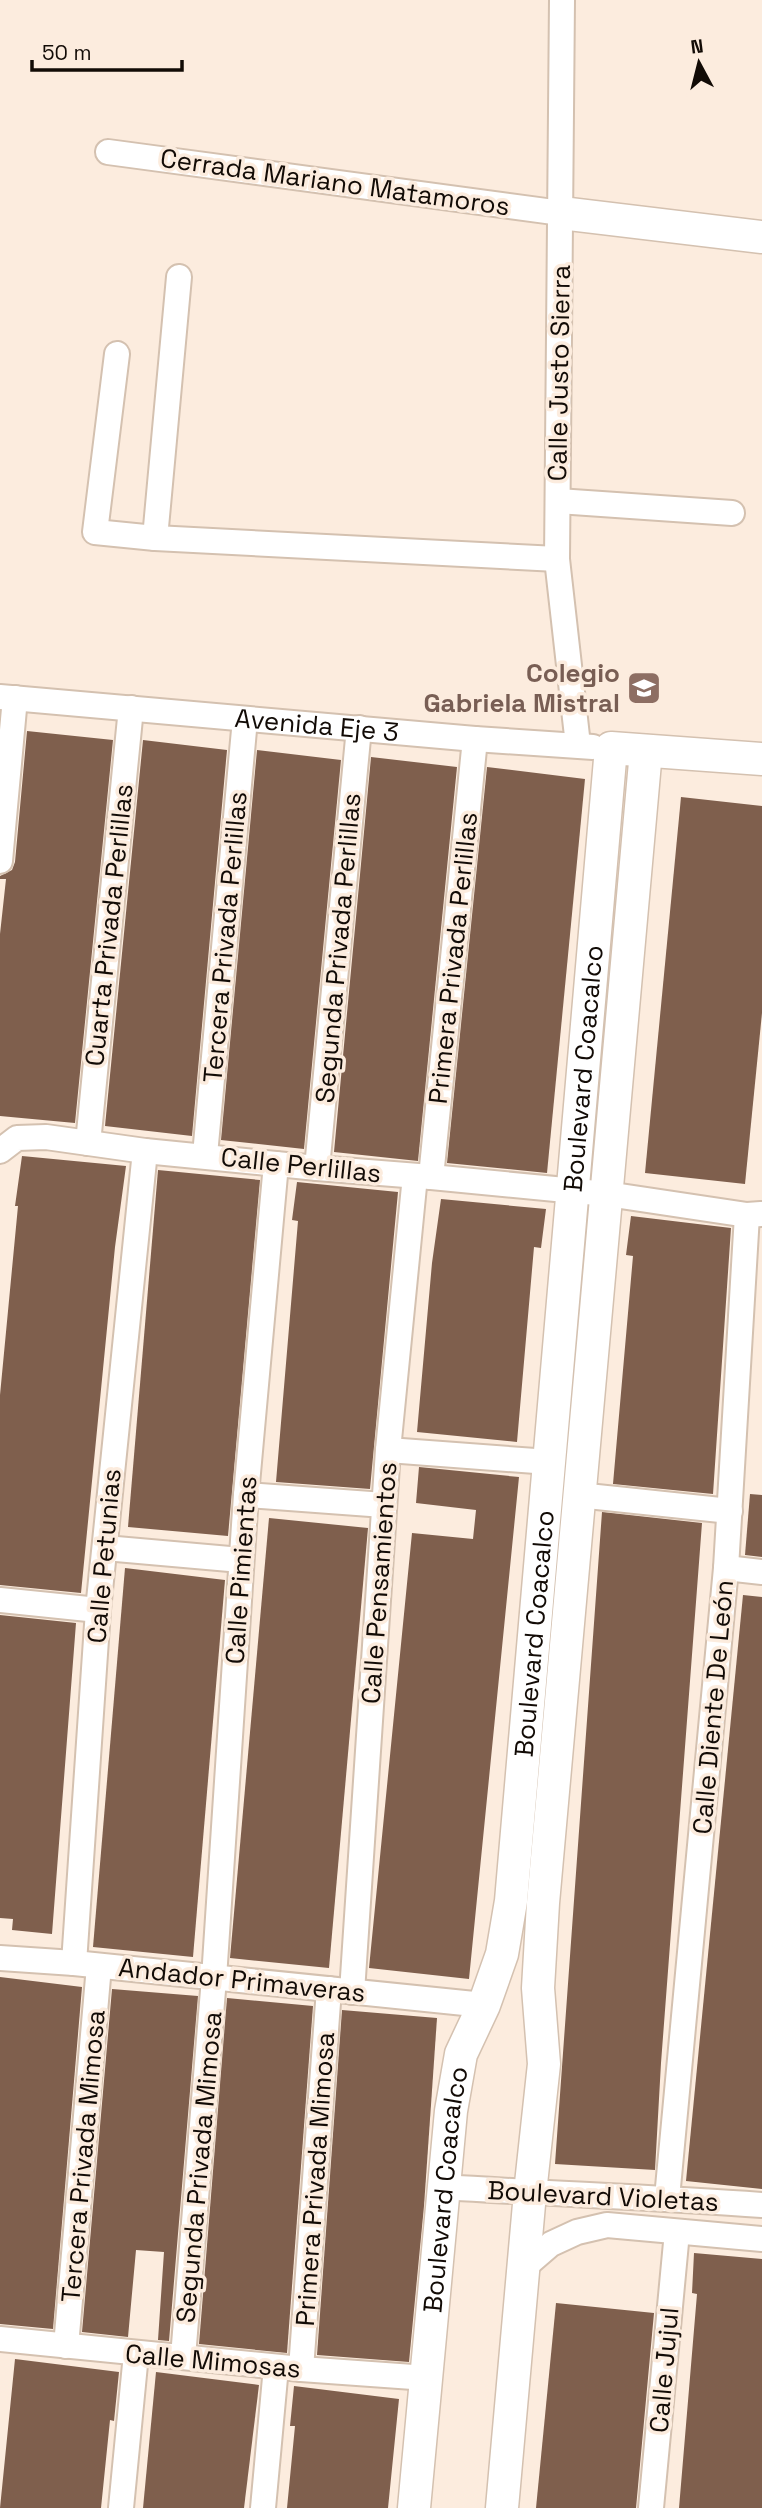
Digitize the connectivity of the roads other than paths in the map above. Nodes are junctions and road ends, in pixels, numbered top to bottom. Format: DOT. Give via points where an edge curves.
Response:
graph roads {
  1 [pos="562,0"];
  2 [pos="108,152"];
  3 [pos="561,213"];
  4 [pos="762,237"];
  5 [pos="179,277"];
  6 [pos="117,354"];
  7 [pos="558,501"];
  8 [pos="732,513"];
  9 [pos="155,538"];
  10 [pos="557,559"];
  11 [pos="8,698"];
  12 [pos="131,708"];
  13 [pos="245,719"];
  14 [pos="359,728"];
  15 [pos="475,739"];
  16 [pos="578,745"];
  17 [pos="611,748"];
  18 [pos="646,751"];
  19 [pos="762,760"];
  20 [pos="0,861"];
  21 [pos="88,1143"];
  22 [pos="0,1151"];
  23 [pos="145,1151"];
  24 [pos="205,1155"];
  25 [pos="276,1164"];
  26 [pos="317,1168"];
  27 [pos="423,1176"];
  28 [pos="574,1191"];
  29 [pos="607,1194"];
  30 [pos="755,1214"];
  31 [pos="388,1450"];
  32 [pos="550,1462"];
  33 [pos="246,1495"];
  34 [pos="578,1496"];
  35 [pos="384,1504"];
  36 [pos="730,1511"];
  37 [pos="105,1548"];
  38 [pos="241,1560"];
  39 [pos="726,1568"];
  40 [pos="762,1572"];
  41 [pos="0,1600"];
  42 [pos="98,1610"];
  43 [pos="0,1958"];
  44 [pos="74,1963"];
  45 [pos="99,1966"];
  46 [pos="214,1978"];
  47 [pos="340,1991"];
  48 [pos="484,2005"];
  49 [pos="443,2187"];
  50 [pos="530,2193"];
  51 [pos="667,2197"];
  52 [pos="762,2205"];
  53 [pos="677,2232"];
  54 [pos="762,2239"];
  55 [pos="522,2269"];
  56 [pos="0,2340"];
  57 [pos="66,2346"];
  58 [pos="136,2354"];
  59 [pos="183,2357"];
  60 [pos="276,2367"];
  61 [pos="301,2369"];
  62 [pos="427,2378"];
  63 [pos="121,2508"];
  64 [pos="263,2508"];
  65 [pos="414,2508"];
  66 [pos="502,2508"];
  67 [pos="651,2508"];
  1 -- 3 [label="street, Calle Justo Sierra"];
  2 -- 3 [label="street, Cerrada Mariano Matamoros"];
  3 -- 4 [label="main road"];
  3 -- 7 [label="street, Calle Justo Sierra"];
  5 -- 9 [label="street"];
  6 -- 9 [label="street" via="95,531"];
  7 -- 8 [label="street"];
  7 -- 10 [label="street, Calle Justo Sierra"];
  9 -- 10 [label="street"];
  10 -- 16 [label="street, Calle Justo Sierra"];
  11 -- 12 [label="street, Avenida Eje 3"];
  11 -- 20 [label="street"];
  12 -- 13 [label="street, Avenida Eje 3"];
  12 -- 21 [label="street, Cuarta Privada Perlillas"];
  13 -- 14 [label="street, Avenida Eje 3"];
  13 -- 24 [label="street, Tercera Privada Perlillas"];
  14 -- 15 [label="street, Avenida Eje 3"];
  14 -- 26 [label="street, Segunda Privada Perlillas"];
  15 -- 16 [label="street, Avenida Eje 3"];
  15 -- 27 [label="street, Primera Privada Perlillas"];
  16 -- 17 [label="street, Avenida Eje 3"];
  17 -- 18 [label="main road, Avenida Eje 3"];
  17 -- 28 [label="main road, Boulevard Coacalco"];
  18 -- 19 [label="main road, Avenida Eje 3"];
  18 -- 29 [label="main road, Boulevard Coacalco"];
  21 -- 22 [label="street, Calle Perlillas" via="17,1138"];
  21 -- 23 [label="street, Calle Perlillas"];
  23 -- 24 [label="street, Calle Perlillas"];
  23 -- 37 [label="street, Calle Petunias"];
  24 -- 25 [label="street, Calle Perlillas"];
  25 -- 26 [label="street, Calle Perlillas"];
  25 -- 33 [label="street, Calle Pimientas"];
  26 -- 27 [label="street, Calle Perlillas"];
  27 -- 28 [label="street, Calle Perlillas"];
  27 -- 31 [label="street, Calle Pensamientos"];
  28 -- 29 [label="street, Calle Perlillas"];
  28 -- 32 [label="main road, Boulevard Coacalco"];
  29 -- 30 [label="street, Calle Perlillas"];
  29 -- 34 [label="main road, Boulevard Coacalco"];
  30 -- 36 [label="street, Calle Diente De León"];
  31 -- 32 [label="street"];
  31 -- 35 [label="street, Calle Pensamientos"];
  32 -- 48 [label="main road, Boulevard Coacalco" via="511,1901 502,1954"];
  33 -- 35 [label="street"];
  33 -- 38 [label="street, Calle Pimientas"];
  34 -- 36 [label="street"];
  34 -- 50 [label="main road, Boulevard Coacalco" via="539,1956 544,2064"];
  35 -- 47 [label="street, Calle Pensamientos"];
  36 -- 39 [label="street, Calle Diente De León"];
  37 -- 38 [label="street"];
  37 -- 42 [label="street, Calle Petunias"];
  38 -- 46 [label="street, Calle Pimientas"];
  39 -- 40 [label="street"];
  39 -- 51 [label="street, Calle Diente De León"];
  41 -- 42 [label="street"];
  42 -- 44 [label="street, Calle Petunias"];
  43 -- 44 [label="street, Andador Primaveras"];
  44 -- 45 [label="street, Andador Primaveras"];
  45 -- 46 [label="street, Andador Primaveras"];
  45 -- 57 [label="street, Tercera Privada Mimosa"];
  46 -- 47 [label="street, Andador Primaveras"];
  46 -- 59 [label="street, Segunda Privada Mimosa"];
  47 -- 48 [label="street, Andador Primaveras"];
  47 -- 61 [label="street, Primera Privada Mimosa"];
  48 -- 49 [label="main road, Boulevard Coacalco" via="461,2053"];
  49 -- 50 [label="street, Boulevard Violetas"];
  49 -- 62 [label="main road, Boulevard Coacalco"];
  50 -- 51 [label="street, Boulevard Violetas"];
  50 -- 55 [label="main road, Boulevard Coacalco"];
  51 -- 52 [label="street, Boulevard Violetas"];
  53 -- 54 [label="street, Boulevard Violetas"];
  53 -- 55 [label="street, Boulevard Violetas" via="607,2225 577,2232 551,2244"];
  53 -- 67 [label="street, Calle Jujul"];
  55 -- 66 [label="main road, Boulevard Coacalco"];
  56 -- 57 [label="street, Calle Mimosas"];
  57 -- 58 [label="street, Calle Mimosas"];
  58 -- 59 [label="street, Calle Mimosas"];
  58 -- 63 [label="street"];
  59 -- 60 [label="street, Calle Mimosas"];
  60 -- 61 [label="street, Calle Mimosas"];
  60 -- 64 [label="street"];
  61 -- 62 [label="street, Calle Mimosas"];
  62 -- 65 [label="main road, Boulevard Coacalco"];
}
